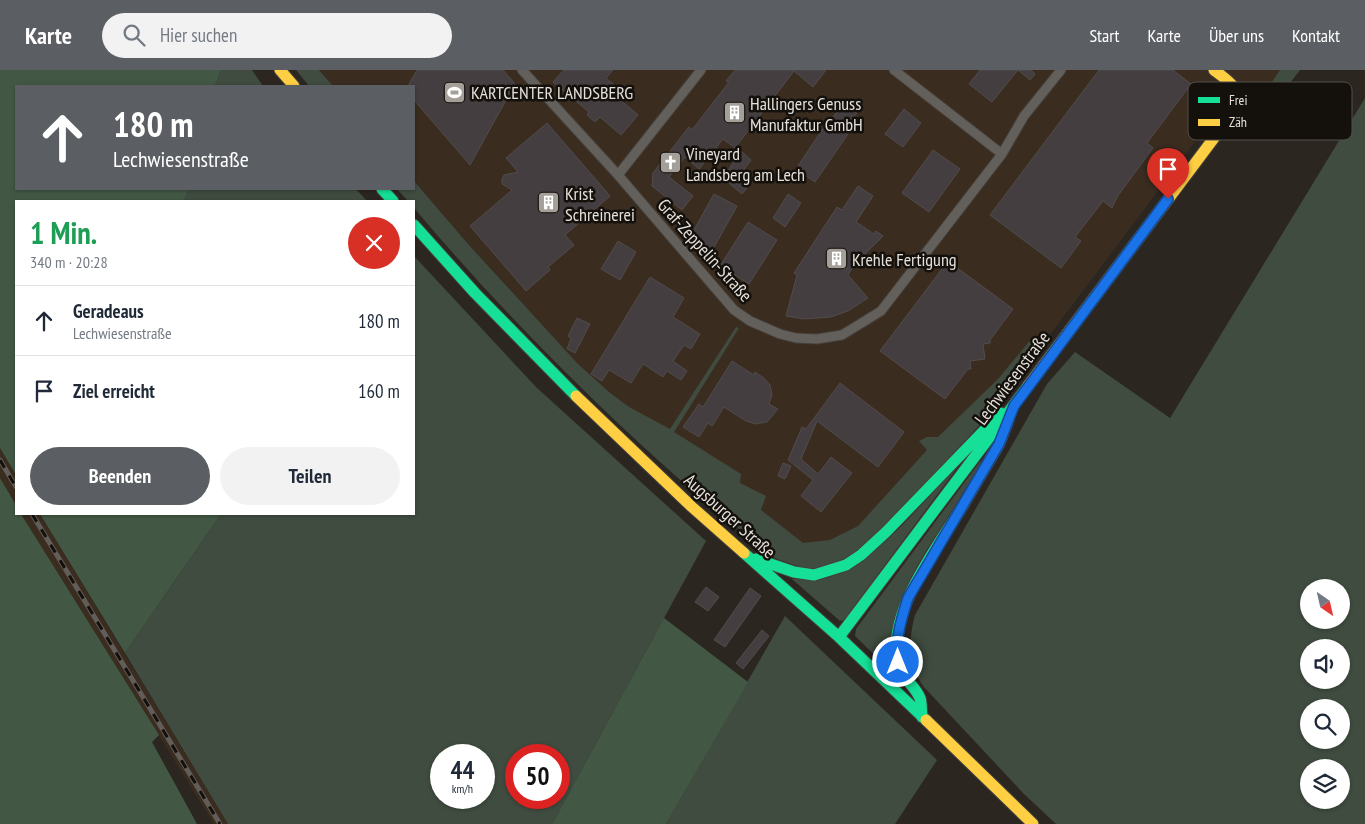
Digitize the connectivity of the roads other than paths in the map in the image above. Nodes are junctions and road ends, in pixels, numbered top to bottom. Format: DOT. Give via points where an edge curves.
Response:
graph roads {
  1 [pos="280,70"];
  2 [pos="522,70"];
  3 [pos="701,70"];
  4 [pos="894,70"];
  5 [pos="1061,70"];
  6 [pos="1214,70"];
  7 [pos="1227,82"];
  8 [pos="293,85"];
  9 [pos="1213,140"];
  10 [pos="1002,154"];
  11 [pos="618,175"];
  12 [pos="383,190"];
  13 [pos="392,200"];
  14 [pos="415,226"];
  15 [pos="1031,383"];
  16 [pos="1014,406"];
  17 [pos="750,557"];
  18 [pos="839,637"];
  19 [pos="922,717"];
  20 [pos="1033,824"];
  1 -- 8 [label="main road"];
  2 -- 11 [label="street, Graf-Zeppelin-Straße"];
  3 -- 11 [label="street"];
  4 -- 10 [label="street"];
  5 -- 10 [label="street, Graf-Zeppelin-Straße" via="1024,116"];
  6 -- 7 [label="main road, Lechwiesenstraße"];
  9 -- 15 [label="main road, Lechwiesenstraße"];
  10 -- 11 [label="street, Graf-Zeppelin-Straße" via="881,312 842,335 817,339 780,334 734,310"];
  12 -- 13 [label="main road"];
  14 -- 17 [label="main road, Augsburger Straße" via="552,373 692,507"];
  15 -- 16 [label="main road, Lechwiesenstraße"];
  15 -- 17 [label="main road" via="886,532 846,565 814,575 794,572"];
  16 -- 18 [label="main road, Lechwiesenstraße"];
  16 -- 19 [label="main road" via="999,444 927,564 908,598 900,621 896,646 898,662 903,677 920,698"];
  17 -- 18 [label="main road, Augsburger Straße"];
  18 -- 19 [label="main road, Augsburger Straße"];
  19 -- 20 [label="main road, Augsburger Straße"];
}
